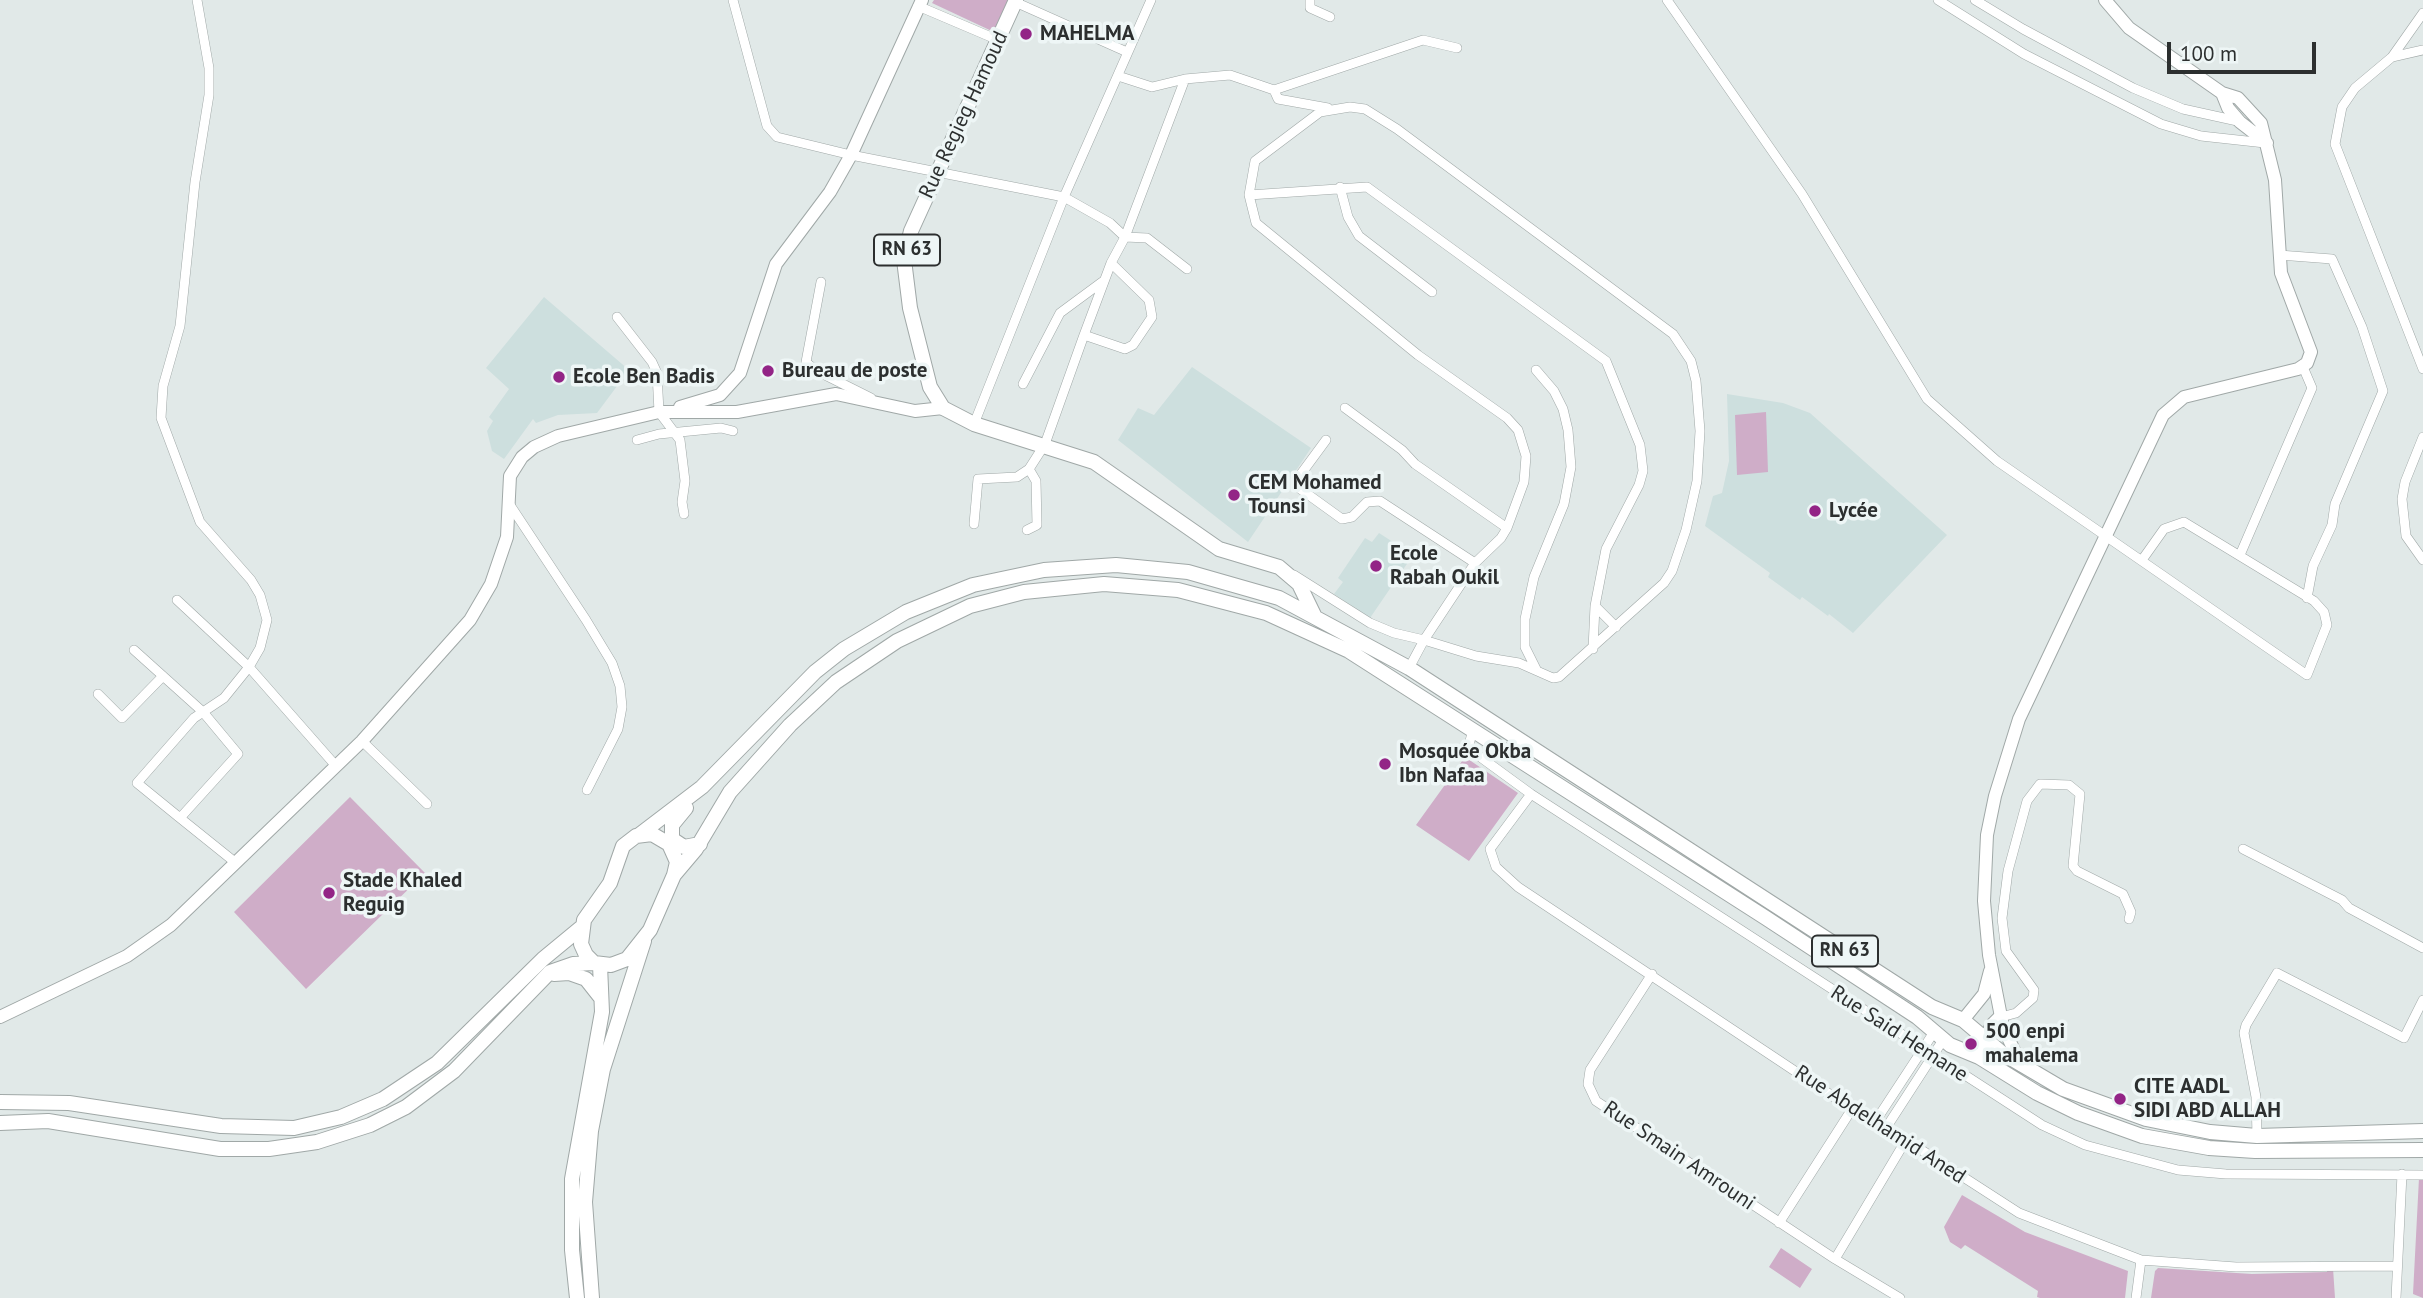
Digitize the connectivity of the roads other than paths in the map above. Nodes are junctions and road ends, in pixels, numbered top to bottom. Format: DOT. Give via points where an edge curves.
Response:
graph roads {
  1 [pos="197,0"];
  2 [pos="733,0"];
  3 [pos="1151,0"];
  4 [pos="1310,0"];
  5 [pos="1667,0"];
  6 [pos="1938,0"];
  7 [pos="1975,0"];
  8 [pos="2105,0"];
  9 [pos="1015,1"];
  10 [pos="920,3"];
  11 [pos="2423,13"];
  12 [pos="1330,17"];
  13 [pos="998,40"];
  14 [pos="1457,48"];
  15 [pos="2423,50"];
  16 [pos="1127,52"];
  17 [pos="2392,57"];
  18 [pos="1118,76"];
  19 [pos="1185,79"];
  20 [pos="1274,90"];
  21 [pos="2222,93"];
  22 [pos="1331,109"];
  23 [pos="2240,122"];
  24 [pos="2261,123"];
  25 [pos="2267,144"];
  26 [pos="851,155"];
  27 [pos="938,171"];
  28 [pos="1340,187"];
  29 [pos="1249,195"];
  30 [pos="1064,197"];
  31 [pos="1125,237"];
  32 [pos="2279,255"];
  33 [pos="1111,263"];
  34 [pos="1187,269"];
  35 [pos="821,282"];
  36 [pos="1102,282"];
  37 [pos="1432,292"];
  38 [pos="617,317"];
  39 [pos="1084,335"];
  40 [pos="2303,367"];
  41 [pos="2423,369"];
  42 [pos="1536,370"];
  43 [pos="1023,384"];
  44 [pos="875,400"];
  45 [pos="943,408"];
  46 [pos="1345,408"];
  47 [pos="659,412"];
  48 [pos="974,424"];
  49 [pos="733,431"];
  50 [pos="675,433"];
  51 [pos="2423,437"];
  52 [pos="637,440"];
  53 [pos="1326,440"];
  54 [pos="1045,444"];
  55 [pos="1029,469"];
  56 [pos="510,506"];
  57 [pos="684,514"];
  58 [pos="974,523"];
  59 [pos="1507,528"];
  60 [pos="1027,530"];
  61 [pos="2106,535"];
  62 [pos="2240,555"];
  63 [pos="2142,560"];
  64 [pos="2423,560"];
  65 [pos="1475,563"];
  66 [pos="1283,570"];
  67 [pos="1279,598"];
  68 [pos="2308,598"];
  69 [pos="177,600"];
  70 [pos="1595,606"];
  71 [pos="1315,616"];
  72 [pos="1616,627"];
  73 [pos="1326,638"];
  74 [pos="1424,640"];
  75 [pos="1593,649"];
  76 [pos="134,650"];
  77 [pos="250,667"];
  78 [pos="1409,668"];
  79 [pos="1537,670"];
  80 [pos="163,676"];
  81 [pos="98,694"];
  82 [pos="203,712"];
  83 [pos="1473,730"];
  84 [pos="362,741"];
  85 [pos="336,766"];
  86 [pos="702,787"];
  87 [pos="587,790"];
  88 [pos="1531,794"];
  89 [pos="427,804"];
  90 [pos="180,818"];
  91 [pos="639,835"];
  92 [pos="700,844"];
  93 [pos="2243,849"];
  94 [pos="236,863"];
  95 [pos="674,874"];
  96 [pos="2129,919"];
  97 [pos="583,926"];
  98 [pos="644,942"];
  99 [pos="2423,948"];
  100 [pos="597,964"];
  101 [pos="1991,967"];
  102 [pos="1652,974"];
  103 [pos="543,978"];
  104 [pos="602,1000"];
  105 [pos="2423,1000"];
  106 [pos="1943,1012"];
  107 [pos="0,1017"];
  108 [pos="2001,1017"];
  109 [pos="1963,1020"];
  110 [pos="1936,1033"];
  111 [pos="1986,1040"];
  112 [pos="1923,1050"];
  113 [pos="1972,1054"];
  114 [pos="1933,1056"];
  115 [pos="597,1067"];
  116 [pos="2023,1068"];
  117 [pos="0,1102"];
  118 [pos="1852,1109"];
  119 [pos="1875,1122"];
  120 [pos="0,1123"];
  121 [pos="1886,1128"];
  122 [pos="2423,1131"];
  123 [pos="2257,1136"];
  124 [pos="1906,1140"];
  125 [pos="2423,1150"];
  126 [pos="2255,1152"];
  127 [pos="2402,1174"];
  128 [pos="2423,1175"];
  129 [pos="1779,1223"];
  130 [pos="1835,1259"];
  131 [pos="2141,1260"];
  132 [pos="2397,1266"];
  133 [pos="577,1298"];
  134 [pos="592,1298"];
  135 [pos="1900,1298"];
  136 [pos="2136,1298"];
  137 [pos="2396,1298"];
  1 -- 77 [label="street" via="209,95 180,326 163,386 160,418 200,522 251,580 265,609 266,632"];
  2 -- 26 [label="street" via="766,126 786,140"];
  3 -- 16 [label="street"];
  4 -- 12 [label="street" via="1310,8"];
  5 -- 61 [label="street" via="1817,218 1927,399 1997,461"];
  6 -- 25 [label="street" via="2024,54 2161,124 2202,136"];
  7 -- 23 [label="street" via="2133,88 2183,109"];
  8 -- 21 [label="street" via="2129,28"];
  9 -- 13 [label="main road, Rue Regieg Hamoud / RN 63"];
  9 -- 16 [label="street"];
  10 -- 13 [label="street"];
  10 -- 26 [label="street"];
  11 -- 17 [label="street"];
  13 -- 27 [label="main road, Rue Regieg Hamoud / RN 63"];
  14 -- 20 [label="street" via="1423,40"];
  15 -- 17 [label="street"];
  16 -- 18 [label="street"];
  17 -- 41 [label="street" via="2355,88 2342,107 2334,144"];
  18 -- 19 [label="street" via="1152,87"];
  18 -- 30 [label="street"];
  19 -- 20 [label="street" via="1230,75"];
  19 -- 31 [label="street"];
  20 -- 22 [label="street" via="1278,99"];
  21 -- 23 [label="street"];
  21 -- 24 [label="street" via="2238,98"];
  22 -- 29 [label="street" via="1309,118 1261,155 1250,174"];
  22 -- 72 [label="street" via="1365,109 1397,129 1661,324 1684,347 1696,381 1698,481 1672,571"];
  23 -- 24 [label="street"];
  23 -- 25 [label="street"];
  24 -- 25 [label="street"];
  25 -- 32 [label="street" via="2275,180"];
  26 -- 27 [label="street"];
  26 -- 47 [label="street" via="830,192 776,264 734,382 711,399"];
  27 -- 30 [label="street"];
  27 -- 45 [label="main road, Rue Regieg Hamoud / RN 63" via="911,231 904,260 910,308 930,387"];
  28 -- 29 [label="street"];
  28 -- 37 [label="street" via="1348,217 1360,236"];
  28 -- 70 [label="street" via="1367,187 1376,192 1598,353 1611,369 1640,445 1643,471 1606,549"];
  29 -- 59 [label="street" via="1253,216 1262,230 1518,430 1526,470"];
  30 -- 31 [label="street"];
  30 -- 48 [label="street"];
  31 -- 33 [label="street"];
  31 -- 34 [label="street" via="1147,238"];
  32 -- 40 [label="street" via="2282,277 2310,346 2310,359"];
  32 -- 68 [label="street" via="2332,259 2383,391 2313,566"];
  33 -- 36 [label="street"];
  33 -- 39 [label="street" via="1149,300 1152,317 1133,345 1125,349"];
  35 -- 44 [label="street" via="806,362"];
  36 -- 39 [label="street"];
  36 -- 43 [label="street" via="1060,313"];
  38 -- 47 [label="street" via="657,373"];
  39 -- 54 [label="street"];
  40 -- 61 [label="street" via="2175,402 2159,421"];
  40 -- 62 [label="street" via="2312,388"];
  42 -- 79 [label="street" via="1555,390 1563,410 1571,467 1564,504 1534,577 1525,619 1525,647"];
  44 -- 45 [label="street" via="915,411"];
  44 -- 47 [label="street" via="835,394 737,412"];
  45 -- 48 [label="main road"];
  46 -- 59 [label="street"];
  47 -- 50 [label="street"];
  47 -- 56 [label="street" via="534,446 510,476"];
  48 -- 54 [label="main road"];
  49 -- 50 [label="street"];
  50 -- 52 [label="street"];
  50 -- 57 [label="street" via="682,451"];
  51 -- 64 [label="street" via="2402,499 2406,536"];
  53 -- 65 [label="street" via="1298,478 1299,488 1342,519 1352,517 1367,502 1380,501"];
  54 -- 55 [label="street"];
  54 -- 66 [label="main road" via="1094,462 1219,550"];
  55 -- 58 [label="street" via="1017,477 978,479"];
  55 -- 60 [label="street" via="1036,481 1037,525"];
  56 -- 84 [label="street" via="500,565 470,620"];
  56 -- 87 [label="street" via="586,620 620,686 618,729"];
  59 -- 65 [label="street"];
  61 -- 63 [label="street"];
  61 -- 101 [label="street" via="2019,719 1995,796 1984,864"];
  62 -- 63 [label="street" via="2184,522 2164,529"];
  62 -- 68 [label="street"];
  63 -- 68 [label="street" via="2307,676 2327,625 2324,612"];
  65 -- 74 [label="street"];
  66 -- 67 [label="main road" via="1288,583"];
  66 -- 71 [label="main road" via="1299,584"];
  66 -- 74 [label="street" via="1307,580 1370,622"];
  67 -- 71 [label="main road"];
  67 -- 86 [label="main road" via="1188,572 1116,565 1044,570 973,585 906,612 844,649 789,696"];
  69 -- 77 [label="street"];
  70 -- 72 [label="street"];
  70 -- 75 [label="street"];
  71 -- 73 [label="main road"];
  71 -- 78 [label="main road, RN 63"];
  72 -- 75 [label="street"];
  73 -- 83 [label="main road"];
  73 -- 92 [label="main road" via="1245,606 1132,585 1050,588 970,606 897,641 820,696 730,792"];
  74 -- 78 [label="street"];
  74 -- 79 [label="street"];
  75 -- 79 [label="street" via="1559,677"];
  76 -- 80 [label="street"];
  77 -- 82 [label="street" via="224,698"];
  77 -- 85 [label="street"];
  78 -- 106 [label="main road, RN 63"];
  80 -- 81 [label="street" via="122,718"];
  80 -- 82 [label="street"];
  82 -- 90 [label="street" via="238,754"];
  82 -- 90 [label="street" via="138,783"];
  83 -- 88 [label="street, Rue Said Hemane" via="1468,748"];
  83 -- 110 [label="main road"];
  84 -- 85 [label="street"];
  84 -- 89 [label="street"];
  85 -- 94 [label="street"];
  86 -- 91 [label="main road"];
  86 -- 92 [label="main road" via="670,828 672,839 680,846"];
  88 -- 102 [label="street, Rue Abdelhamid Aned" via="1492,843 1496,867 1518,887"];
  88 -- 112 [label="street, Rue Said Hemane"];
  90 -- 94 [label="street"];
  91 -- 95 [label="main road" via="658,836 669,844 676,855"];
  91 -- 97 [label="main road" via="623,846 610,883"];
  92 -- 95 [label="main road"];
  93 -- 99 [label="street"];
  94 -- 107 [label="street" via="171,925 127,956"];
  95 -- 98 [label="main road"];
  96 -- 108 [label="street" via="2131,912 2123,894 2073,866 2080,794 2069,785 2040,784 2027,801 2008,871 2002,918 2006,951 2034,990 2033,998 2016,1013"];
  97 -- 100 [label="main road" via="583,951"];
  97 -- 117 [label="main road" via="437,1063 392,1094 341,1117 294,1128 221,1126 69,1103"];
  98 -- 100 [label="main road" via="622,962"];
  98 -- 115 [label="main road"];
  100 -- 103 [label="main road" via="565,966"];
  100 -- 104 [label="main road"];
  101 -- 108 [label="street"];
  101 -- 109 [label="street" via="1983,994"];
  102 -- 118 [label="street, Rue Abdelhamid Aned"];
  102 -- 129 [label="street, Rue Smain Amrouni" via="1590,1070 1590,1090 1603,1108"];
  103 -- 104 [label="main road" via="560,973 578,975"];
  103 -- 120 [label="main road" via="468,1057 423,1096 370,1125 317,1142 269,1149 220,1149 48,1121"];
  104 -- 115 [label="main road"];
  105 -- 123 [label="street" via="2404,1038 2277,973 2244,1033 2256,1097"];
  106 -- 109 [label="main road, RN 63"];
  106 -- 110 [label="main road" via="1935,1016"];
  108 -- 111 [label="main road"];
  108 -- 116 [label="street" via="2009,1045"];
  109 -- 111 [label="main road, RN 63"];
  110 -- 112 [label="street"];
  110 -- 113 [label="main road"];
  110 -- 114 [label="street"];
  111 -- 113 [label="main road" via="1983,1048"];
  111 -- 116 [label="main road, RN 63"];
  112 -- 114 [label="street, Rue Said Hemane"];
  112 -- 119 [label="street"];
  113 -- 126 [label="main road" via="2057,1103 2110,1125 2187,1145"];
  114 -- 121 [label="street"];
  114 -- 127 [label="street, Rue Said Hemane" via="2042,1125 2085,1144 2178,1170"];
  115 -- 133 [label="main road" via="572,1180"];
  115 -- 134 [label="main road" via="585,1187"];
  116 -- 123 [label="main road, RN 63" via="2084,1098 2146,1119"];
  118 -- 119 [label="street, Rue Abdelhamid Aned"];
  118 -- 129 [label="street"];
  119 -- 121 [label="street, Rue Abdelhamid Aned"];
  121 -- 124 [label="street, Rue Abdelhamid Aned"];
  122 -- 123 [label="main road, RN 63"];
  123 -- 126 [label="main road"];
  124 -- 130 [label="street"];
  124 -- 131 [label="street, Rue Abdelhamid Aned" via="2019,1213"];
  125 -- 126 [label="main road"];
  127 -- 128 [label="street, Rue Said Hemane"];
  127 -- 132 [label="street"];
  129 -- 130 [label="street, Rue Smain Amrouni"];
  130 -- 135 [label="street, Rue Smain Amrouni"];
  131 -- 132 [label="street, Rue Abdelhamid Aned" via="2236,1267"];
  131 -- 136 [label="street"];
  132 -- 137 [label="street"];
}
